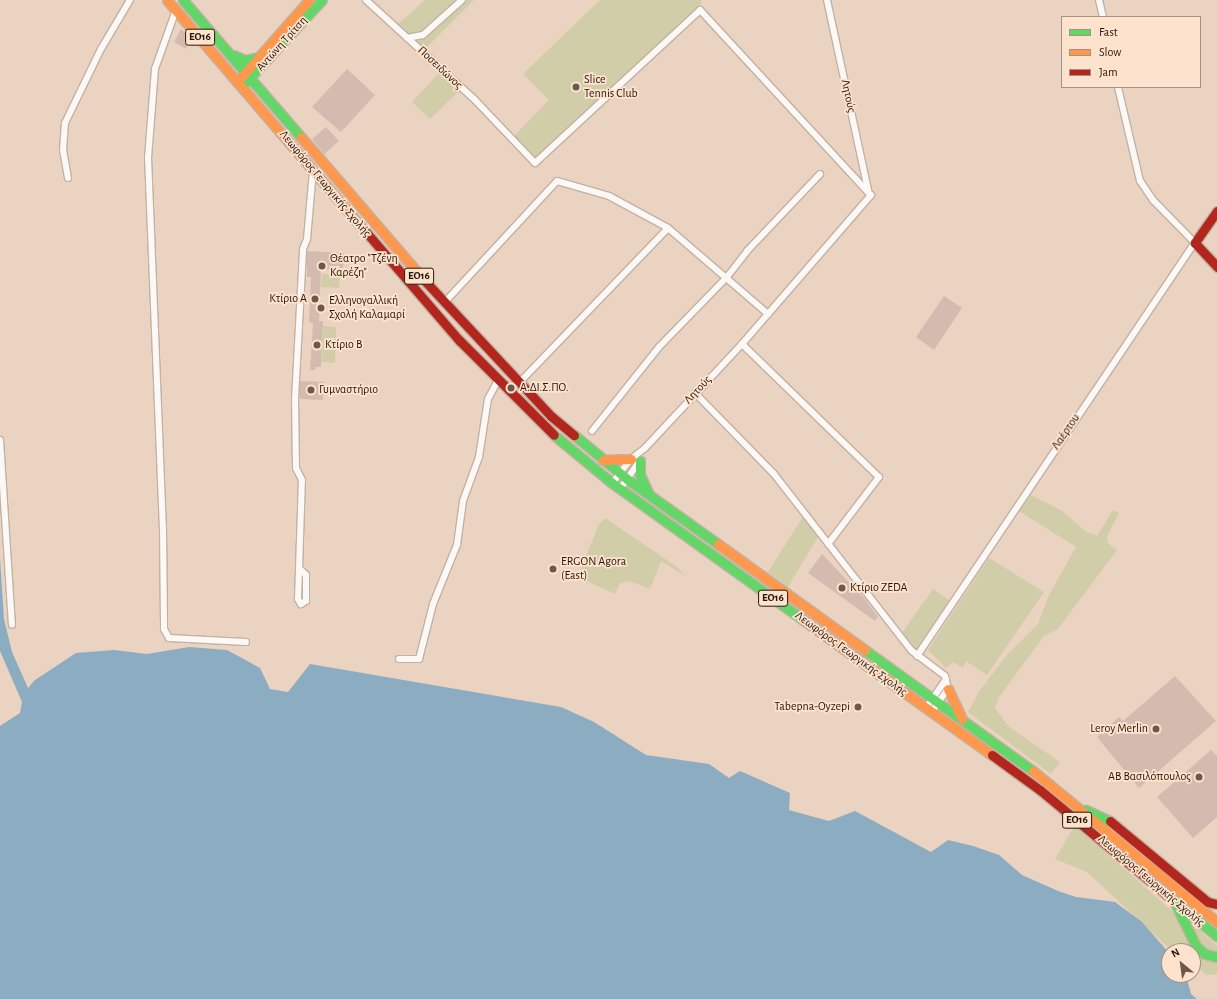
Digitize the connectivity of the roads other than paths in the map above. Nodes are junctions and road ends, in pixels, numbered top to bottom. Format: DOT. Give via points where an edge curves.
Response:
graph roads {
  1 [pos="130,0"];
  2 [pos="168,0"];
  3 [pos="183,0"];
  4 [pos="309,0"];
  5 [pos="322,0"];
  6 [pos="366,0"];
  7 [pos="462,0"];
  8 [pos="827,0"];
  9 [pos="1100,0"];
  10 [pos="176,10"];
  11 [pos="1103,16"];
  12 [pos="407,38"];
  13 [pos="229,52"];
  14 [pos="259,57"];
  15 [pos="248,76"];
  16 [pos="240,84"];
  17 [pos="1118,88"];
  18 [pos="313,169"];
  19 [pos="820,174"];
  20 [pos="68,178"];
  21 [pos="868,191"];
  22 [pos="1217,211"];
  23 [pos="668,228"];
  24 [pos="1195,243"];
  25 [pos="1217,267"];
  26 [pos="727,277"];
  27 [pos="444,303"];
  28 [pos="768,314"];
  29 [pos="742,344"];
  30 [pos="497,382"];
  31 [pos="518,384"];
  32 [pos="695,393"];
  33 [pos="592,431"];
  34 [pos="0,440"];
  35 [pos="602,459"];
  36 [pos="635,460"];
  37 [pos="623,476"];
  38 [pos="612,483"];
  39 [pos="620,489"];
  40 [pos="650,495"];
  41 [pos="828,544"];
  42 [pos="301,570"];
  43 [pos="12,625"];
  44 [pos="246,642"];
  45 [pos="917,656"];
  46 [pos="399,659"];
  47 [pos="946,678"];
  48 [pos="948,689"];
  49 [pos="934,702"];
  50 [pos="929,710"];
  51 [pos="964,722"];
  52 [pos="1077,806"];
  53 [pos="1175,901"];
  54 [pos="1217,904"];
  55 [pos="1217,922"];
  56 [pos="1217,936"];
  57 [pos="1217,957"];
  1 -- 20 [label="street" via="101,49 65,123 63,152"];
  2 -- 10 [label="main road, ΕΟ16"];
  3 -- 13 [label="main road, Λεωφόρος Γεωργικής Σχολής / ΕΟ16"];
  4 -- 14 [label="main road, Αντώνη Τρίτση"];
  5 -- 15 [label="main road, Αντώνη Τρίτση"];
  6 -- 12 [label="street, Ποσειδώνος"];
  7 -- 12 [label="street" via="423,35"];
  8 -- 21 [label="street, Λητούς"];
  9 -- 11 [label="street"];
  10 -- 16 [label="main road, ΕΟ16"];
  10 -- 44 [label="street" via="156,69 148,157 163,528 164,629 169,638"];
  12 -- 21 [label="street, Ποσειδώνος" via="512,138 533,162 539,162 700,10"];
  13 -- 14 [label="main road" via="245,60"];
  13 -- 15 [label="main road, Λεωφόρος Γεωργικής Σχολής / ΕΟ16"];
  14 -- 15 [label="main road, Αντώνη Τρίτση"];
  15 -- 16 [label="main road, Αντώνη Τρίτση"];
  15 -- 27 [label="main road, Λεωφόρος Γεωργικής Σχολής / ΕΟ16"];
  16 -- 18 [label="main road, Λεωφόρος Γεωργικής Σχολής / ΕΟ16"];
  17 -- 24 [label="street" via="1140,181 1153,200"];
  18 -- 30 [label="main road, Λεωφόρος Γεωργικής Σχολής / ΕΟ16"];
  18 -- 42 [label="street" via="307,239 303,249 295,399 296,468 302,480"];
  19 -- 26 [label="street" via="747,251"];
  21 -- 28 [label="street, Λητούς" via="871,198"];
  22 -- 24 [label="main road, Λαέρτου"];
  23 -- 26 [label="street"];
  23 -- 27 [label="street" via="608,196 557,181"];
  23 -- 31 [label="street"];
  24 -- 25 [label="main road"];
  24 -- 45 [label="street, Λαέρτου"];
  26 -- 28 [label="street"];
  26 -- 33 [label="street" via="659,347"];
  27 -- 31 [label="main road, Λεωφόρος Γεωργικής Σχολής / ΕΟ16"];
  28 -- 29 [label="street, Λητούς"];
  29 -- 32 [label="street, Λητούς"];
  29 -- 41 [label="street" via="879,477"];
  30 -- 38 [label="main road, Λεωφόρος Γεωργικής Σχολής / ΕΟ16" via="543,427"];
  30 -- 46 [label="street" via="488,399 478,457 463,501 457,545 433,604 419,659"];
  31 -- 35 [label="main road, Λεωφόρος Γεωργικής Σχολής / ΕΟ16"];
  32 -- 36 [label="street, Λητούς"];
  32 -- 41 [label="street" via="774,474"];
  34 -- 43 [label="street"];
  35 -- 36 [label="main road"];
  35 -- 37 [label="main road, ΕΟ16"];
  36 -- 37 [label="street, Λητούς"];
  36 -- 37 [label="street, Λητούς"];
  36 -- 40 [label="main road"];
  37 -- 38 [label="street, Λητούς"];
  37 -- 39 [label="street, Λητούς"];
  37 -- 40 [label="main road, ΕΟ16"];
  38 -- 39 [label="main road, ΕΟ16"];
  39 -- 50 [label="main road, Λεωφόρος Γεωργικής Σχολής / ΕΟ16"];
  40 -- 49 [label="main road, Λεωφόρος Γεωργικής Σχολής / ΕΟ16"];
  41 -- 45 [label="street"];
  45 -- 47 [label="street"];
  47 -- 48 [label="street"];
  47 -- 49 [label="street"];
  48 -- 49 [label="street"];
  48 -- 51 [label="main road"];
  49 -- 50 [label="street"];
  49 -- 51 [label="main road, Λεωφόρος Γεωργικής Σχολής / ΕΟ16"];
  50 -- 53 [label="main road, Λεωφόρος Γεωργικής Σχολής / ΕΟ16" via="1050,798"];
  51 -- 52 [label="main road, Λεωφόρος Γεωργικής Σχολής / ΕΟ16"];
  52 -- 54 [label="main road" via="1110,821 1208,902"];
  52 -- 55 [label="main road, Λεωφόρος Γεωργικής Σχολής / ΕΟ16"];
  53 -- 56 [label="main road, Λεωφόρος Γεωργικής Σχολής / ΕΟ16"];
  53 -- 57 [label="main road" via="1196,946 1205,954"];
}
